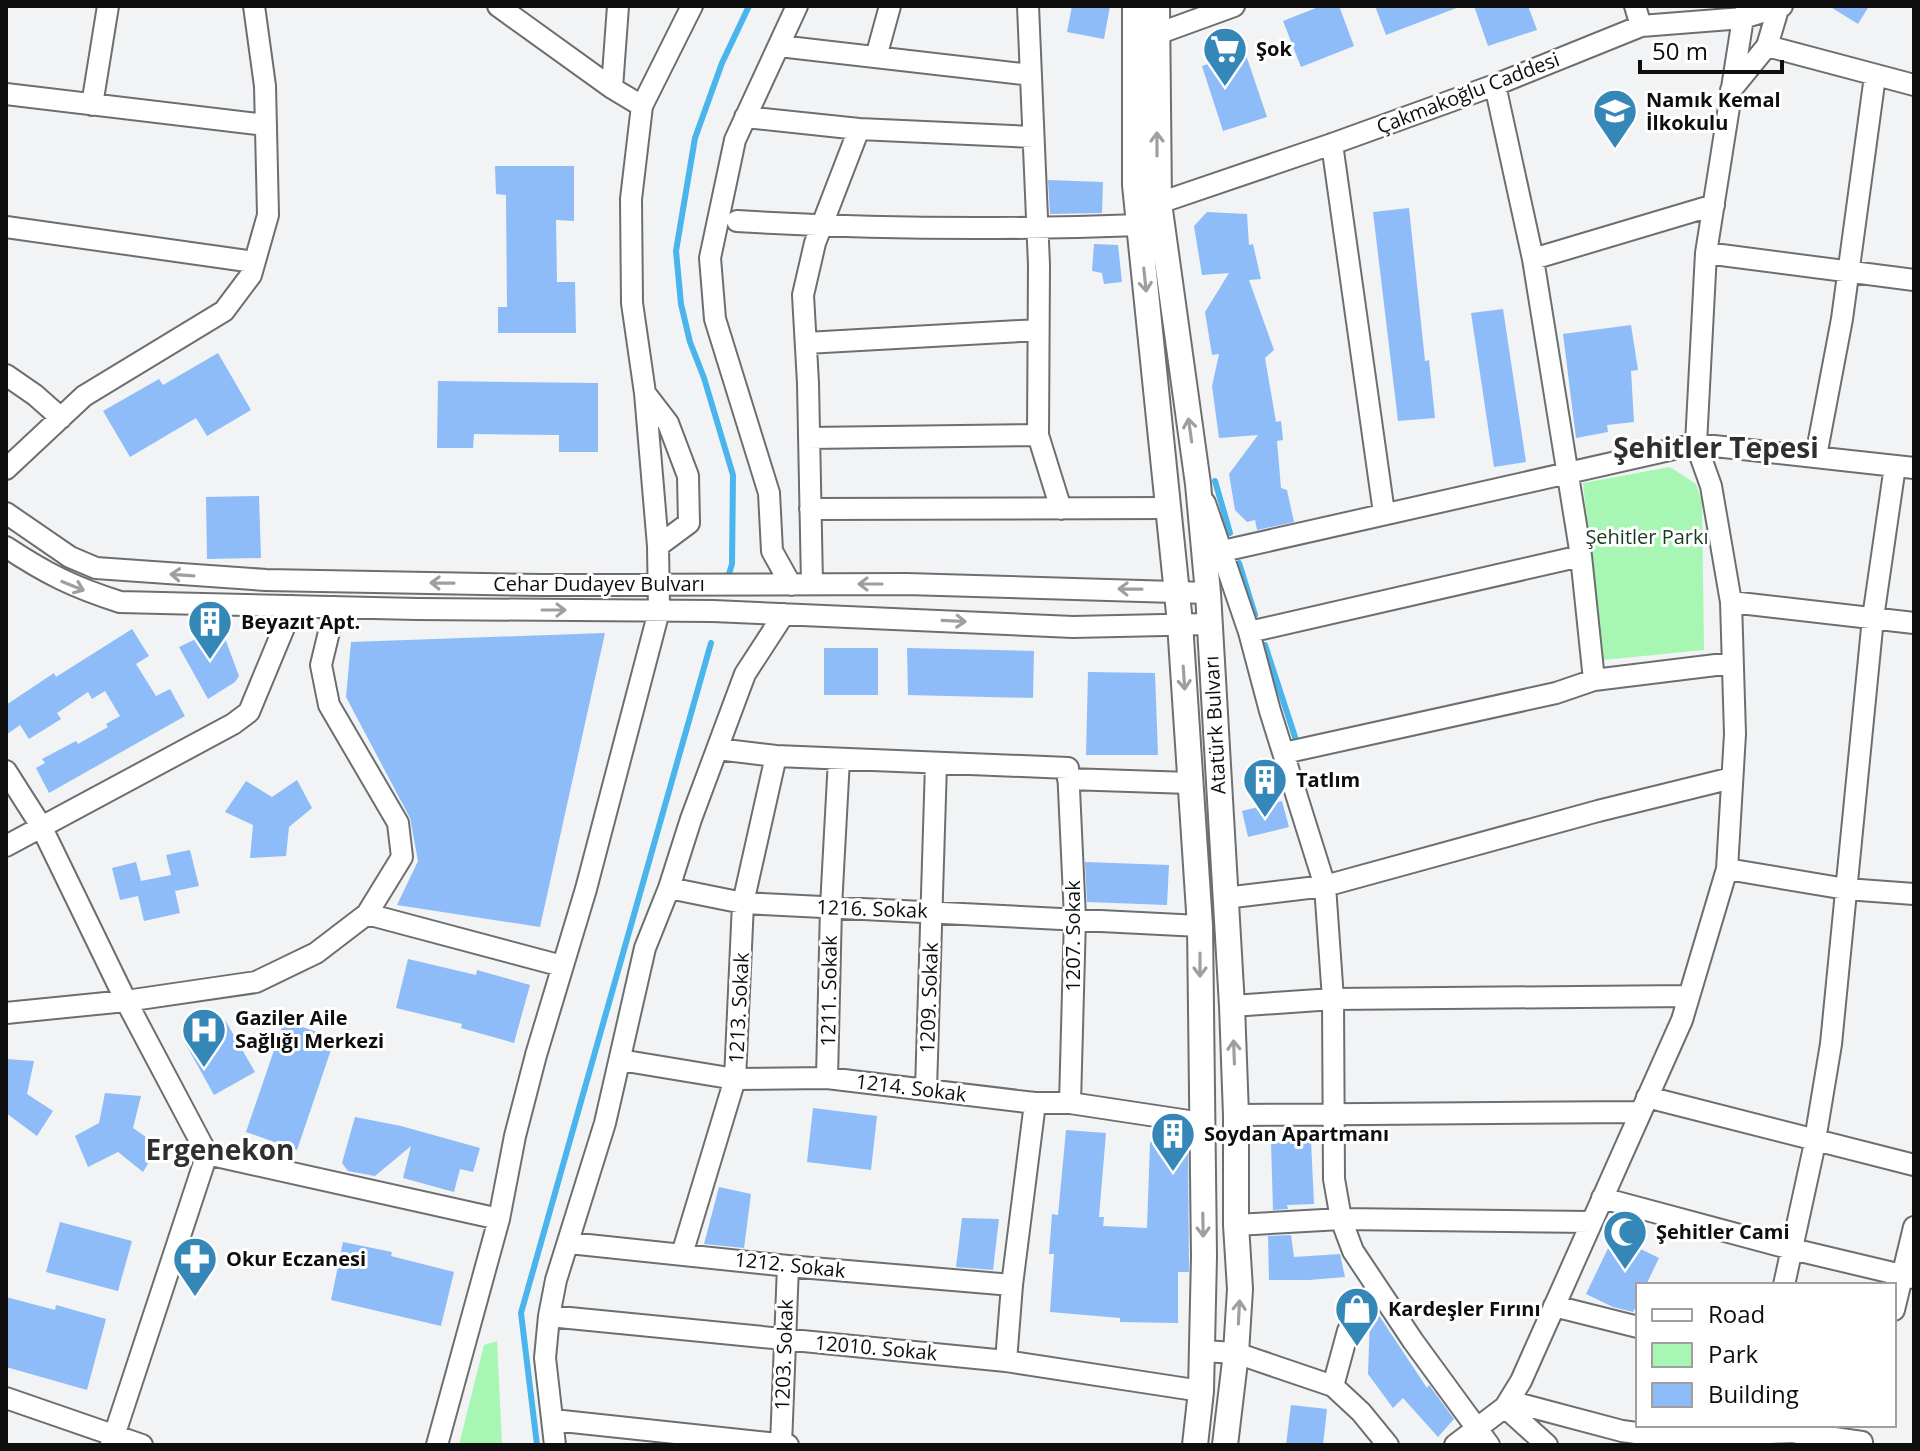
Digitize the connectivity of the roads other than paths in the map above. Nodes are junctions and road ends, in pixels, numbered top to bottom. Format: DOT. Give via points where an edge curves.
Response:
graph roads {
  1 [pos="108,6"];
  2 [pos="254,6"];
  3 [pos="498,6"];
  4 [pos="618,6"];
  5 [pos="692,6"];
  6 [pos="797,6"];
  7 [pos="890,6"];
  8 [pos="1028,6"];
  9 [pos="1135,6"];
  10 [pos="1157,6"];
  11 [pos="1234,6"];
  12 [pos="1695,6"];
  13 [pos="1780,6"];
  14 [pos="1745,12"];
  15 [pos="1638,16"];
  16 [pos="1157,34"];
  17 [pos="779,46"];
  18 [pos="1767,46"];
  19 [pos="876,57"];
  20 [pos="1031,75"];
  21 [pos="1875,76"];
  22 [pos="1495,85"];
  23 [pos="1914,85"];
  24 [pos="612,88"];
  25 [pos="1731,90"];
  26 [pos="6,94"];
  27 [pos="92,105"];
  28 [pos="642,106"];
  29 [pos="745,117"];
  30 [pos="266,125"];
  31 [pos="859,129"];
  32 [pos="1033,137"];
  33 [pos="1332,144"];
  34 [pos="1159,203"];
  35 [pos="1714,205"];
  36 [pos="737,221"];
  37 [pos="1140,225"];
  38 [pos="822,226"];
  39 [pos="6,227"];
  40 [pos="1037,229"];
  41 [pos="1706,253"];
  42 [pos="1533,259"];
  43 [pos="254,262"];
  44 [pos="1848,271"];
  45 [pos="1914,280"];
  46 [pos="1038,330"];
  47 [pos="806,343"];
  48 [pos="6,375"];
  49 [pos="645,393"];
  50 [pos="61,418"];
  51 [pos="1038,435"];
  52 [pos="809,438"];
  53 [pos="1696,444"];
  54 [pos="1816,456"];
  55 [pos="1904,467"];
  56 [pos="6,469"];
  57 [pos="1568,471"];
  58 [pos="1198,484"];
  59 [pos="1168,508"];
  60 [pos="810,509"];
  61 [pos="1061,509"];
  62 [pos="6,513"];
  63 [pos="1384,513"];
  64 [pos="658,546"];
  65 [pos="6,547"];
  66 [pos="1223,551"];
  67 [pos="1581,556"];
  68 [pos="802,584"];
  69 [pos="659,585"];
  70 [pos="1175,590"];
  71 [pos="1208,593"];
  72 [pos="1731,602"];
  73 [pos="293,606"];
  74 [pos="335,607"];
  75 [pos="659,611"];
  76 [pos="784,614"];
  77 [pos="1873,618"];
  78 [pos="1180,623"];
  79 [pos="1914,623"];
  80 [pos="1209,624"];
  81 [pos="1249,632"];
  82 [pos="1732,663"];
  83 [pos="1594,680"];
  84 [pos="717,749"];
  85 [pos="1284,753"];
  86 [pos="776,756"];
  87 [pos="839,759"];
  88 [pos="936,764"];
  89 [pos="6,771"];
  90 [pos="1068,774"];
  91 [pos="1732,778"];
  92 [pos="1190,783"];
  93 [pos="41,826"];
  94 [pos="6,846"];
  95 [pos="1727,869"];
  96 [pos="1325,886"];
  97 [pos="669,888"];
  98 [pos="1846,889"];
  99 [pos="1914,894"];
  100 [pos="1225,898"];
  101 [pos="743,903"];
  102 [pos="831,907"];
  103 [pos="933,912"];
  104 [pos="367,914"];
  105 [pos="1075,918"];
  106 [pos="1200,926"];
  107 [pos="562,966"];
  108 [pos="1689,996"];
  109 [pos="1333,999"];
  110 [pos="126,1001"];
  111 [pos="1232,1006"];
  112 [pos="6,1013"];
  113 [pos="620,1060"];
  114 [pos="827,1078"];
  115 [pos="735,1079"];
  116 [pos="926,1089"];
  117 [pos="1035,1103"];
  118 [pos="1070,1103"];
  119 [pos="1644,1105"];
  120 [pos="1335,1112"];
  121 [pos="1236,1115"];
  122 [pos="1202,1123"];
  123 [pos="1815,1139"];
  124 [pos="207,1154"];
  125 [pos="1914,1165"];
  126 [pos="1602,1198"];
  127 [pos="499,1219"];
  128 [pos="1341,1219"];
  129 [pos="1591,1222"];
  130 [pos="1236,1225"];
  131 [pos="1914,1227"];
  132 [pos="569,1243"];
  133 [pos="1792,1249"];
  134 [pos="682,1254"];
  135 [pos="788,1266"];
  136 [pos="1908,1277"];
  137 [pos="1784,1283"];
  138 [pos="1012,1285"];
  139 [pos="1377,1288"];
  140 [pos="1896,1305"];
  141 [pos="1554,1306"];
  142 [pos="549,1316"];
  143 [pos="1636,1326"];
  144 [pos="784,1339"];
  145 [pos="1202,1351"];
  146 [pos="1236,1353"];
  147 [pos="1006,1361"];
  148 [pos="1333,1386"];
  149 [pos="1201,1391"];
  150 [pos="6,1398"];
  151 [pos="1507,1404"];
  152 [pos="553,1420"];
  153 [pos="1728,1427"];
  154 [pos="1713,1436"];
  155 [pos="1482,1437"];
  156 [pos="1863,1437"];
  157 [pos="112,1440"];
  158 [pos="781,1444"];
  159 [pos="142,1445"];
  160 [pos="437,1445"];
  161 [pos="555,1445"];
  162 [pos="788,1445"];
  163 [pos="1195,1445"];
  164 [pos="1225,1445"];
  165 [pos="1388,1445"];
  166 [pos="1455,1445"];
  167 [pos="1547,1445"];
  1 -- 27 [label="street"];
  2 -- 30 [label="street"];
  3 -- 24 [label="street"];
  4 -- 24 [label="street"];
  5 -- 28 [label="street"];
  6 -- 17 [label="street"];
  7 -- 19 [label="street"];
  8 -- 20 [label="street"];
  9 -- 37 [label="main road, Atatürk Bulvarı" via="1135,185"];
  10 -- 16 [label="main road, Atatürk Bulvarı"];
  11 -- 16 [label="street"];
  12 -- 15 [label="street"];
  13 -- 14 [label="street, Çakmakoğlu Caddesi"];
  13 -- 18 [label="street"];
  14 -- 15 [label="street, Çakmakoğlu Caddesi"];
  14 -- 25 [label="street"];
  15 -- 22 [label="street, Çakmakoğlu Caddesi"];
  34 -- 16 [label="main road, Atatürk Bulvarı, one-way"];
  17 -- 19 [label="street"];
  17 -- 29 [label="street"];
  18 -- 21 [label="street"];
  18 -- 25 [label="street"];
  19 -- 20 [label="street"];
  20 -- 32 [label="street"];
  21 -- 23 [label="street"];
  21 -- 44 [label="street"];
  22 -- 33 [label="street, Çakmakoğlu Caddesi"];
  22 -- 42 [label="street"];
  24 -- 28 [label="street"];
  25 -- 35 [label="street"];
  26 -- 27 [label="street"];
  27 -- 30 [label="street"];
  28 -- 49 [label="street" via="631,199 632,303"];
  29 -- 31 [label="street"];
  29 -- 68 [label="street" via="735,140 710,258 715,319 769,493 772,551"];
  30 -- 43 [label="street" via="268,215"];
  31 -- 32 [label="street"];
  31 -- 38 [label="street"];
  32 -- 40 [label="street"];
  33 -- 34 [label="street, Çakmakoğlu Caddesi"];
  33 -- 63 [label="street"];
  58 -- 34 [label="main road, Atatürk Bulvarı, one-way"];
  35 -- 41 [label="street"];
  35 -- 42 [label="street"];
  36 -- 38 [label="street"];
  37 -- 40 [label="street"];
  37 -- 59 [label="main road, Atatürk Bulvarı, one-way"];
  38 -- 40 [label="street"];
  38 -- 47 [label="street" via="803,295"];
  39 -- 43 [label="street"];
  40 -- 46 [label="street"];
  41 -- 44 [label="street"];
  41 -- 53 [label="street"];
  42 -- 57 [label="street"];
  43 -- 50 [label="street" via="251,275 224,311 84,396"];
  44 -- 45 [label="street"];
  44 -- 54 [label="street"];
  46 -- 47 [label="street"];
  46 -- 51 [label="street"];
  47 -- 52 [label="street"];
  48 -- 50 [label="street"];
  49 -- 64 [label="street"];
  49 -- 64 [label="street" via="668,423 688,476 689,523"];
  50 -- 56 [label="street"];
  51 -- 52 [label="street"];
  51 -- 61 [label="street"];
  52 -- 60 [label="street"];
  53 -- 54 [label="street"];
  53 -- 57 [label="street"];
  53 -- 72 [label="street" via="1711,486"];
  54 -- 55 [label="street"];
  55 -- 77 [label="street"];
  57 -- 63 [label="street"];
  57 -- 67 [label="street"];
  58 -- 66 [label="street"];
  58 -- 71 [label="main road, Atatürk Bulvarı"];
  59 -- 61 [label="street"];
  59 -- 70 [label="main road, Atatürk Bulvarı"];
  60 -- 61 [label="street"];
  60 -- 68 [label="street"];
  69 -- 62 [label="street, Cehar Dudayev Bulvarı, one-way" via="266,580 96,568 70,557"];
  63 -- 66 [label="street"];
  64 -- 69 [label="street"];
  65 -- 73 [label="street, Cehar Dudayev Bulvarı, one-way" via="47,574 120,602"];
  66 -- 81 [label="street"];
  67 -- 81 [label="street"];
  67 -- 83 [label="street"];
  68 -- 69 [label="street, Cehar Dudayev Bulvarı"];
  70 -- 68 [label="street, Cehar Dudayev Bulvarı, one-way"];
  69 -- 75 [label="street"];
  70 -- 71 [label="street, Cehar Dudayev Bulvarı"];
  70 -- 78 [label="main road, Atatürk Bulvarı"];
  71 -- 80 [label="main road, Atatürk Bulvarı"];
  72 -- 77 [label="street"];
  72 -- 82 [label="street"];
  73 -- 74 [label="street, Cehar Dudayev Bulvarı"];
  73 -- 93 [label="street" via="249,712"];
  74 -- 75 [label="street, Cehar Dudayev Bulvarı, one-way"];
  74 -- 104 [label="street" via="321,665 329,705 398,823 402,857"];
  75 -- 76 [label="street, Cehar Dudayev Bulvarı"];
  75 -- 107 [label="street"];
  76 -- 78 [label="street, Cehar Dudayev Bulvarı, one-way" via="1073,627"];
  76 -- 84 [label="street" via="745,674"];
  77 -- 79 [label="street"];
  77 -- 98 [label="street"];
  78 -- 80 [label="street, Cehar Dudayev Bulvarı"];
  78 -- 92 [label="main road, Atatürk Bulvarı, one-way"];
  80 -- 100 [label="main road, Atatürk Bulvarı"];
  81 -- 85 [label="street"];
  82 -- 83 [label="street"];
  82 -- 91 [label="street"];
  83 -- 85 [label="street"];
  84 -- 86 [label="street"];
  84 -- 97 [label="street"];
  85 -- 96 [label="street"];
  86 -- 87 [label="street"];
  86 -- 101 [label="street, 1213. Sokak"];
  87 -- 88 [label="street"];
  87 -- 102 [label="street, 1211. Sokak"];
  88 -- 90 [label="street"];
  88 -- 103 [label="street, 1209. Sokak"];
  89 -- 93 [label="street"];
  90 -- 92 [label="street"];
  90 -- 105 [label="street, 1207. Sokak"];
  91 -- 95 [label="street"];
  91 -- 96 [label="street"];
  92 -- 106 [label="main road, Atatürk Bulvarı"];
  93 -- 94 [label="street"];
  93 -- 110 [label="street"];
  95 -- 98 [label="street"];
  95 -- 108 [label="street"];
  96 -- 100 [label="street"];
  96 -- 109 [label="street"];
  97 -- 101 [label="street, 1216. Sokak"];
  97 -- 113 [label="street" via="645,948"];
  98 -- 99 [label="street"];
  98 -- 123 [label="street" via="1831,1044"];
  100 -- 111 [label="main road, Atatürk Bulvarı"];
  101 -- 102 [label="street, 1216. Sokak"];
  101 -- 115 [label="street, 1213. Sokak"];
  102 -- 103 [label="street, 1216. Sokak"];
  102 -- 114 [label="street, 1211. Sokak"];
  103 -- 105 [label="street, 1216. Sokak"];
  103 -- 116 [label="street, 1209. Sokak"];
  104 -- 107 [label="street"];
  104 -- 110 [label="street" via="316,953 256,982"];
  105 -- 106 [label="street, 1216. Sokak"];
  105 -- 118 [label="street, 1207. Sokak"];
  106 -- 122 [label="main road, Atatürk Bulvarı, one-way"];
  107 -- 127 [label="street" via="515,1136"];
  108 -- 109 [label="street"];
  108 -- 119 [label="street"];
  109 -- 111 [label="street"];
  109 -- 120 [label="street"];
  110 -- 112 [label="street"];
  110 -- 124 [label="street"];
  121 -- 111 [label="main road, Atatürk Bulvarı, one-way"];
  113 -- 115 [label="street, 1214. Sokak"];
  113 -- 132 [label="street"];
  114 -- 115 [label="street, 1214. Sokak"];
  114 -- 116 [label="street, 1214. Sokak"];
  115 -- 134 [label="street, 1213. Sokak"];
  116 -- 117 [label="street, 1214. Sokak"];
  117 -- 118 [label="street, 1214. Sokak"];
  117 -- 138 [label="street"];
  118 -- 122 [label="street, 1214. Sokak"];
  119 -- 120 [label="street"];
  119 -- 123 [label="street"];
  119 -- 126 [label="street"];
  120 -- 121 [label="street"];
  120 -- 128 [label="street" via="1334,1179"];
  121 -- 130 [label="main road, Atatürk Bulvarı"];
  122 -- 145 [label="main road, Atatürk Bulvarı, one-way"];
  123 -- 125 [label="street"];
  123 -- 133 [label="street"];
  124 -- 127 [label="street"];
  124 -- 157 [label="street"];
  126 -- 129 [label="street"];
  126 -- 133 [label="street"];
  127 -- 160 [label="street"];
  128 -- 129 [label="street"];
  128 -- 130 [label="street"];
  128 -- 139 [label="street" via="1353,1251"];
  129 -- 141 [label="street"];
  146 -- 130 [label="main road, Atatürk Bulvarı, one-way"];
  131 -- 136 [label="street"];
  132 -- 134 [label="street, 1212. Sokak"];
  132 -- 142 [label="street"];
  133 -- 136 [label="street"];
  133 -- 137 [label="street"];
  134 -- 135 [label="street, 1212. Sokak"];
  135 -- 138 [label="street, 1212. Sokak"];
  135 -- 144 [label="street, 1203. Sokak"];
  136 -- 140 [label="street"];
  138 -- 147 [label="street"];
  139 -- 148 [label="street" via="1348,1331"];
  139 -- 155 [label="street"];
  141 -- 143 [label="street"];
  141 -- 151 [label="street"];
  142 -- 144 [label="street, 12010. Sokak"];
  142 -- 152 [label="street" via="545,1358"];
  144 -- 147 [label="street, 12010. Sokak"];
  144 -- 158 [label="street, 1203. Sokak"];
  145 -- 146 [label="street"];
  145 -- 149 [label="main road, Atatürk Bulvarı"];
  146 -- 148 [label="street"];
  146 -- 164 [label="main road, Atatürk Bulvarı"];
  147 -- 149 [label="street, 12010. Sokak"];
  148 -- 165 [label="street"];
  149 -- 163 [label="main road, Atatürk Bulvarı"];
  150 -- 157 [label="street"];
  151 -- 154 [label="street" via="1622,1431 1672,1438"];
  151 -- 155 [label="street"];
  151 -- 167 [label="street"];
  152 -- 158 [label="street"];
  152 -- 161 [label="street"];
  153 -- 154 [label="street"];
  154 -- 156 [label="street" via="1792,1432"];
  155 -- 166 [label="street"];
  157 -- 159 [label="street"];
  158 -- 162 [label="street"];
}
